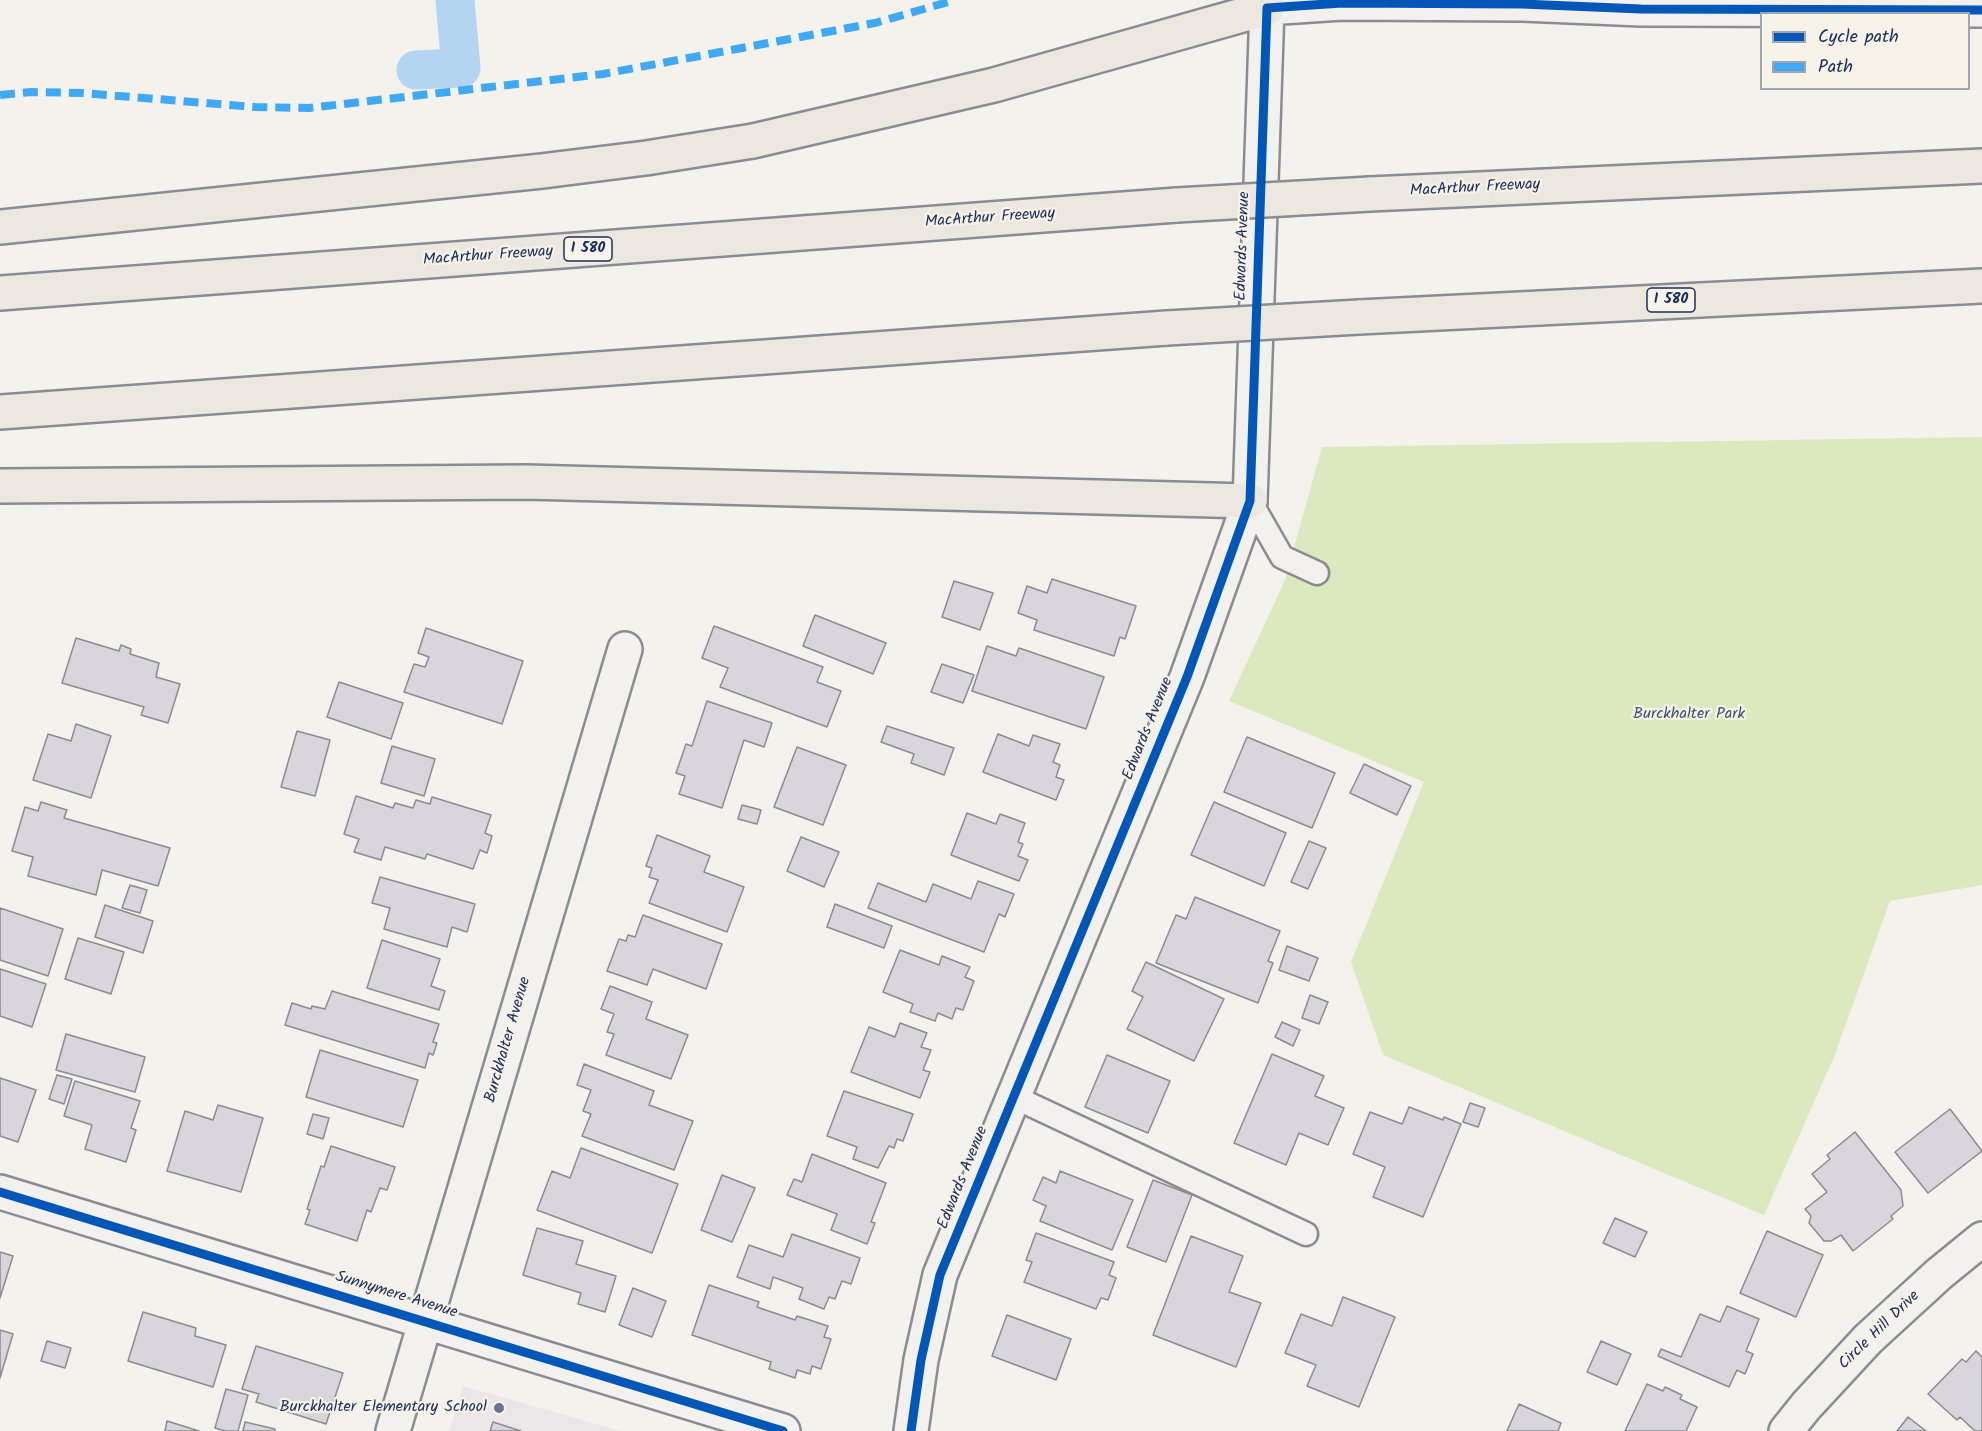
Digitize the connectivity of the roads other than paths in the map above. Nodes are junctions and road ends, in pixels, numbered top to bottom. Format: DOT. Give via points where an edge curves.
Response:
graph roads {
  1 [pos="1267,3"];
  2 [pos="1641,5"];
  3 [pos="1982,10"];
  4 [pos="1982,166"];
  5 [pos="0,227"];
  6 [pos="1982,286"];
  7 [pos="0,293"];
  8 [pos="0,412"];
  9 [pos="0,486"];
  10 [pos="1250,501"];
  11 [pos="1317,573"];
  12 [pos="625,649"];
  13 [pos="1014,1097"];
  14 [pos="0,1192"];
  15 [pos="1306,1234"];
  16 [pos="1982,1239"];
  17 [pos="426,1322"];
  18 [pos="393,1431"];
  19 [pos="783,1431"];
  20 [pos="911,1431"];
  21 [pos="1786,1431"];
  1 -- 2 [label="main road"];
  1 -- 5 [label="highway" via="994,85 753,141 542,171"];
  1 -- 10 [label="main road, Edwards Avenue"];
  2 -- 3 [label="main road"];
  4 -- 7 [label="highway, MacArthur Freeway / I 580, bridge" via="1177,205"];
  6 -- 8 [label="highway, I 580, bridge" via="1167,328"];
  9 -- 10 [label="highway" via="526,482"];
  10 -- 11 [label="lane" via="1282,557"];
  10 -- 13 [label="main road, Edwards Avenue" via="1187,677"];
  12 -- 17 [label="main road, Burckhalter Avenue"];
  13 -- 15 [label="lane"];
  13 -- 20 [label="main road, Edwards Avenue" via="940,1275 921,1360"];
  14 -- 17 [label="main road, Sunnymere Avenue"];
  16 -- 21 [label="main road, Circle Hill Drive" via="1868,1339"];
  17 -- 18 [label="main road, Burckhalter Avenue"];
  17 -- 19 [label="main road, Sunnymere Avenue"];
}
